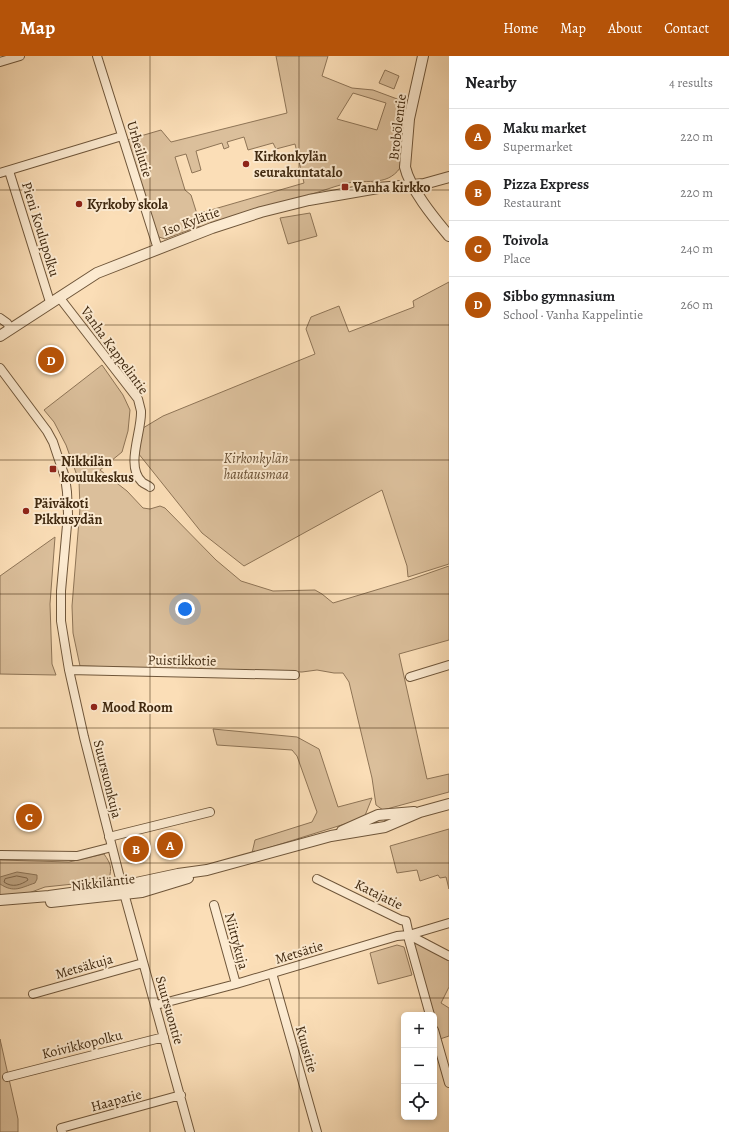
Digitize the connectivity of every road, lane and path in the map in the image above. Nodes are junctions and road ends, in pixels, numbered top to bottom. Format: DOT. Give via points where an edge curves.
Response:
graph roads {
  1 [pos="20,56"];
  2 [pos="97,56"];
  3 [pos="423,56"];
  4 [pos="0,62"];
  5 [pos="122,136"];
  6 [pos="10,170"];
  7 [pos="0,173"];
  8 [pos="449,177"];
  9 [pos="412,185"];
  10 [pos="449,236"];
  11 [pos="158,249"];
  12 [pos="59,297"];
  13 [pos="49,299"];
  14 [pos="0,318"];
  15 [pos="11,329"];
  16 [pos="0,336"];
  17 [pos="0,368"];
  18 [pos="150,487"];
  19 [pos="449,665"];
  20 [pos="69,670"];
  21 [pos="295,675"];
  22 [pos="410,677"];
  23 [pos="449,804"];
  24 [pos="210,812"];
  25 [pos="109,837"];
  26 [pos="112,847"];
  27 [pos="0,855"];
  28 [pos="318,879"];
  29 [pos="123,890"];
  30 [pos="0,900"];
  31 [pos="214,905"];
  32 [pos="0,907"];
  33 [pos="449,923"];
  34 [pos="409,935"];
  35 [pos="449,956"];
  36 [pos="143,964"];
  37 [pos="272,974"];
  38 [pos="236,984"];
  39 [pos="33,994"];
  40 [pos="156,1005"];
  41 [pos="429,1012"];
  42 [pos="164,1037"];
  43 [pos="437,1041"];
  44 [pos="7,1077"];
  45 [pos="449,1083"];
  46 [pos="181,1096"];
  47 [pos="62,1132"];
  48 [pos="190,1132"];
  49 [pos="317,1132"];
  1 -- 4 [label="street"];
  2 -- 5 [label="street, Urheilutie"];
  3 -- 9 [label="street, Brobölentie" via="412,102 406,145 406,167"];
  5 -- 6 [label="street"];
  5 -- 11 [label="street, Urheilutie"];
  6 -- 7 [label="street"];
  6 -- 13 [label="street, Pieni Koulupolku"];
  8 -- 9 [label="street, Iso Kylätie"];
  9 -- 10 [label="street, Brobölentie"];
  9 -- 11 [label="street, Iso Kylätie" via="326,196 276,208 212,228"];
  11 -- 12 [label="street, Iso Kylätie" via="97,273"];
  12 -- 13 [label="street, Iso Kylätie"];
  12 -- 18 [label="street, Vanha Kappelintie" via="138,399 140,415 135,470 142,483"];
  13 -- 15 [label="street, Iso Kylätie"];
  14 -- 15 [label="street"];
  15 -- 16 [label="street, Iso Kylätie"];
  17 -- 20 [label="street, Suursuonkuja" via="53,442 65,477 68,503 61,621"];
  19 -- 22 [label="street"];
  20 -- 21 [label="street, Puistikkotie"];
  20 -- 25 [label="street, Suursuonkuja"];
  23 -- 29 [label="street, Nikkiläntie" via="420,812 385,828 331,836"];
  24 -- 25 [label="street"];
  25 -- 26 [label="street, Suursuonkuja"];
  26 -- 27 [label="street" via="77,856"];
  26 -- 29 [label="street, Suursuonkuja"];
  28 -- 34 [label="street, Katajatie" via="406,921"];
  29 -- 30 [label="street, Nikkiläntie"];
  29 -- 32 [label="street, Nikkiläntie"];
  29 -- 36 [label="street, Suursuontie"];
  31 -- 38 [label="street, Niittykuja"];
  33 -- 34 [label="street, Metsätie"];
  34 -- 35 [label="street"];
  34 -- 37 [label="street, Metsätie" via="396,936"];
  34 -- 41 [label="street, Katajatie" via="408,940"];
  36 -- 39 [label="street, Metsäkuja"];
  36 -- 40 [label="street, Suursuontie"];
  37 -- 38 [label="street, Metsätie"];
  37 -- 49 [label="street, Kuusitie"];
  38 -- 40 [label="street, Metsätie"];
  40 -- 42 [label="street, Suursuontie"];
  42 -- 44 [label="street, Koivikkopolku"];
  42 -- 46 [label="street, Suursuontie"];
  43 -- 45 [label="street"];
  46 -- 47 [label="street, Haapatie" via="61,1128"];
  46 -- 48 [label="street, Suursuontie"];
}
